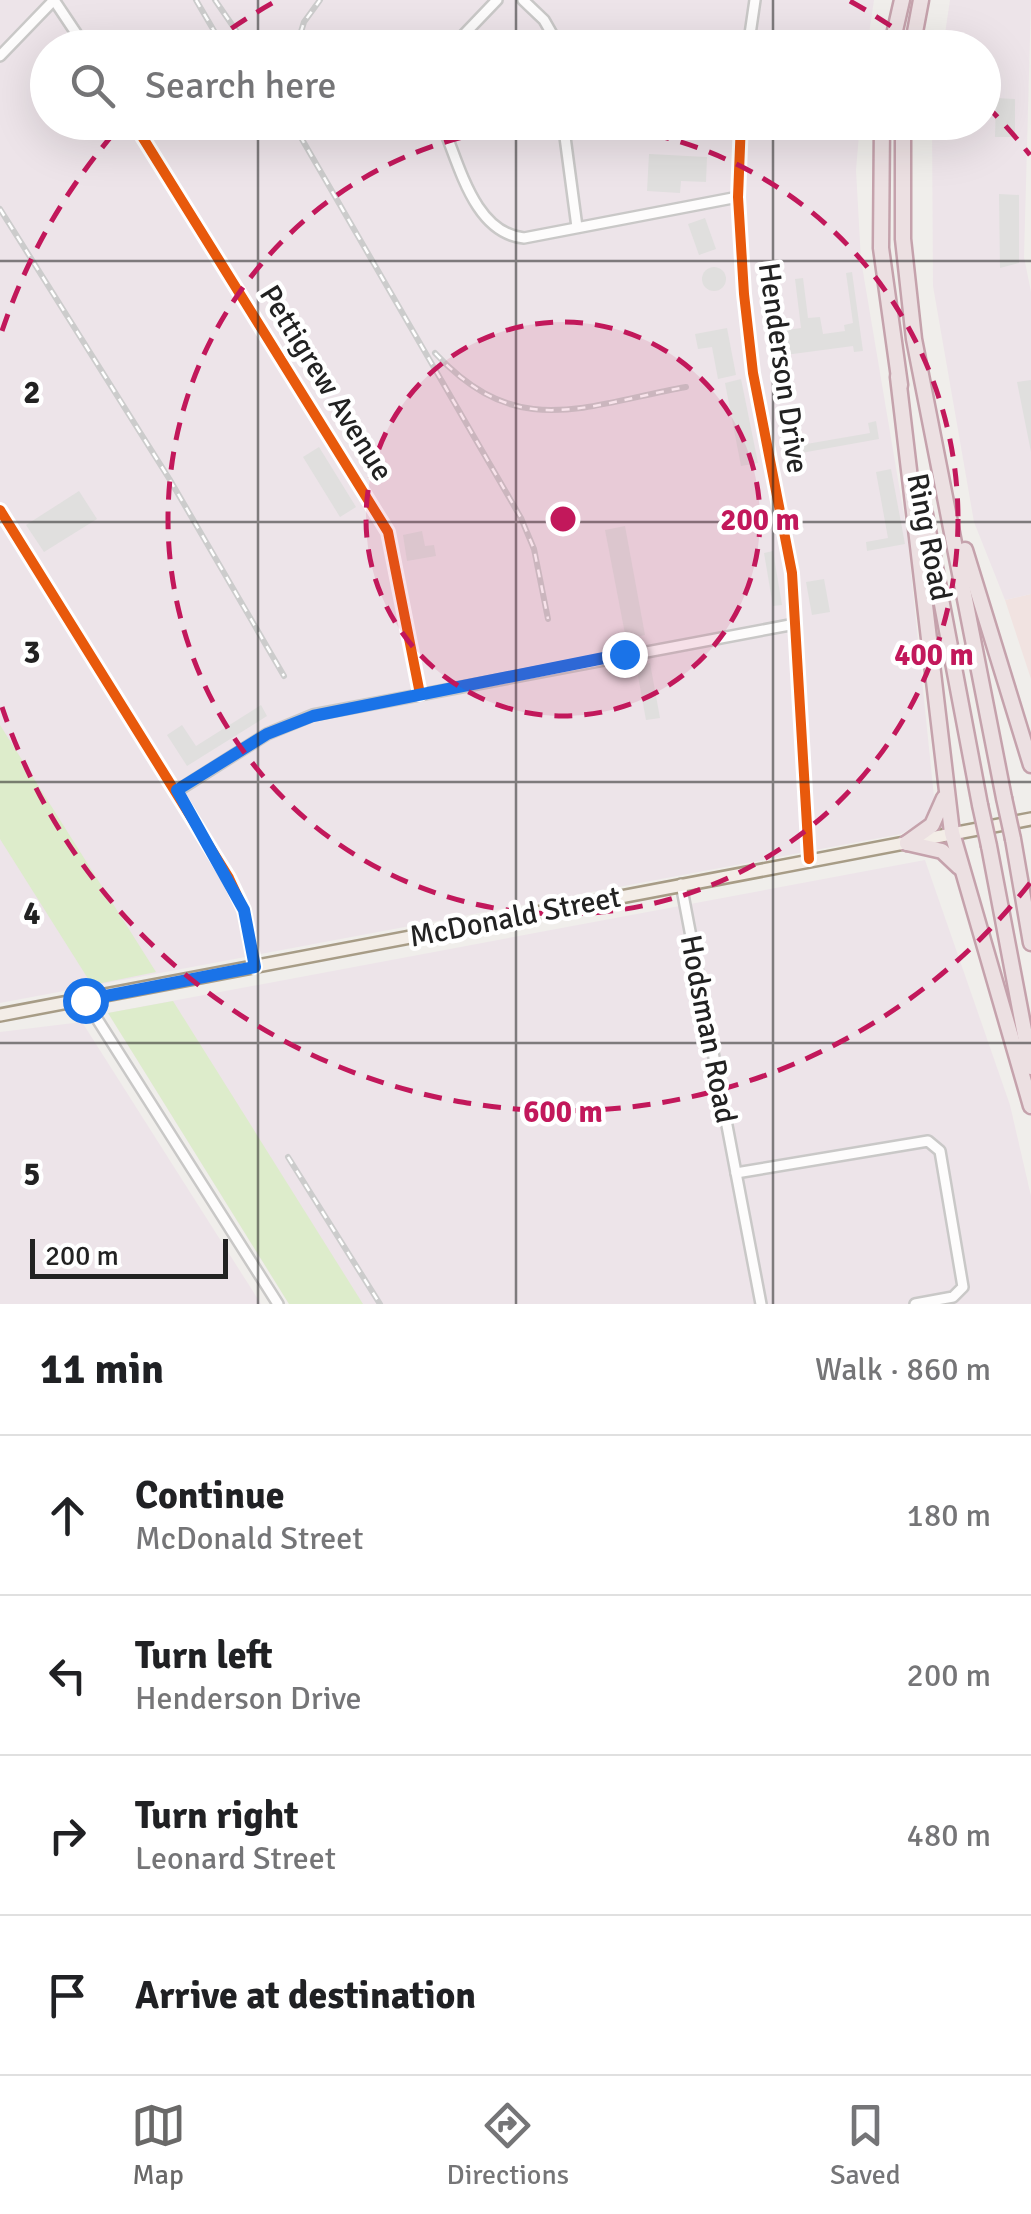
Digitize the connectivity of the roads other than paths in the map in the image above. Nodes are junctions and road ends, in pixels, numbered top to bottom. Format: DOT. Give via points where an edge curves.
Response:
graph roads {
  1 [pos="54,0"];
  2 [pos="497,0"];
  3 [pos="524,0"];
  4 [pos="755,0"];
  5 [pos="902,0"];
  6 [pos="921,0"];
  7 [pos="74,30"];
  8 [pos="468,30"];
  9 [pos="550,30"];
  10 [pos="751,30"];
  11 [pos="895,30"];
  12 [pos="915,30"];
  13 [pos="0,56"];
  14 [pos="144,140"];
  15 [pos="449,140"];
  16 [pos="565,140"];
  17 [pos="740,140"];
  18 [pos="882,140"];
  19 [pos="903,140"];
  20 [pos="738,197"];
  21 [pos="577,227"];
  22 [pos="898,376"];
  23 [pos="938,453"];
  24 [pos="0,510"];
  25 [pos="795,624"];
  26 [pos="420,694"];
  27 [pos="1031,765"];
  28 [pos="177,790"];
  29 [pos="945,792"];
  30 [pos="1031,819"];
  31 [pos="952,833"];
  32 [pos="907,843"];
  33 [pos="809,860"];
  34 [pos="962,872"];
  35 [pos="681,884"];
  36 [pos="1031,942"];
  37 [pos="255,967"];
  38 [pos="85,1000"];
  39 [pos="0,1015"];
  40 [pos="1031,1067"];
  41 [pos="1031,1106"];
  42 [pos="736,1173"];
  43 [pos="278,1304"];
  44 [pos="761,1304"];
  45 [pos="916,1304"];
  1 -- 7 [label="street"];
  1 -- 13 [label="street"];
  2 -- 8 [label="street"];
  3 -- 9 [label="street"];
  4 -- 10 [label="street"];
  5 -- 11 [label="highway"];
  6 -- 12 [label="highway"];
  14 -- 26 [label="street, Pettigrew Avenue" via="388,532"];
  15 -- 21 [label="street" via="483,215 497,230 524,238"];
  16 -- 21 [label="street"];
  17 -- 20 [label="street, Henderson Drive"];
  18 -- 22 [label="highway, Ring Road" via="881,248"];
  19 -- 23 [label="highway, Ring Road" via="906,270"];
  20 -- 21 [label="street"];
  20 -- 25 [label="street, Henderson Drive" via="754,373 792,573"];
  22 -- 29 [label="highway"];
  22 -- 40 [label="highway, Ring Road, bridge"];
  23 -- 27 [label="highway"];
  23 -- 36 [label="highway, Ring Road, bridge"];
  24 -- 28 [label="street"];
  25 -- 26 [label="street"];
  25 -- 33 [label="street, Henderson Drive"];
  26 -- 28 [label="street" via="292,722"];
  28 -- 37 [label="street" via="244,910"];
  29 -- 31 [label="highway"];
  29 -- 32 [label="highway" via="938,816"];
  30 -- 31 [label="main road, McDonald Street"];
  31 -- 32 [label="main road, McDonald Street"];
  31 -- 34 [label="highway"];
  32 -- 33 [label="main road, McDonald Street"];
  32 -- 34 [label="highway" via="942,851"];
  33 -- 35 [label="main road, McDonald Street"];
  34 -- 41 [label="highway"];
  35 -- 37 [label="main road, McDonald Street"];
  35 -- 42 [label="street, Hodsman Road"];
  37 -- 38 [label="main road, McDonald Street"];
  38 -- 39 [label="main road, McDonald Street"];
  38 -- 43 [label="street"];
  42 -- 44 [label="street, Hodsman Road"];
  42 -- 45 [label="street" via="928,1142 940,1151 962,1288 953,1297"];
}
